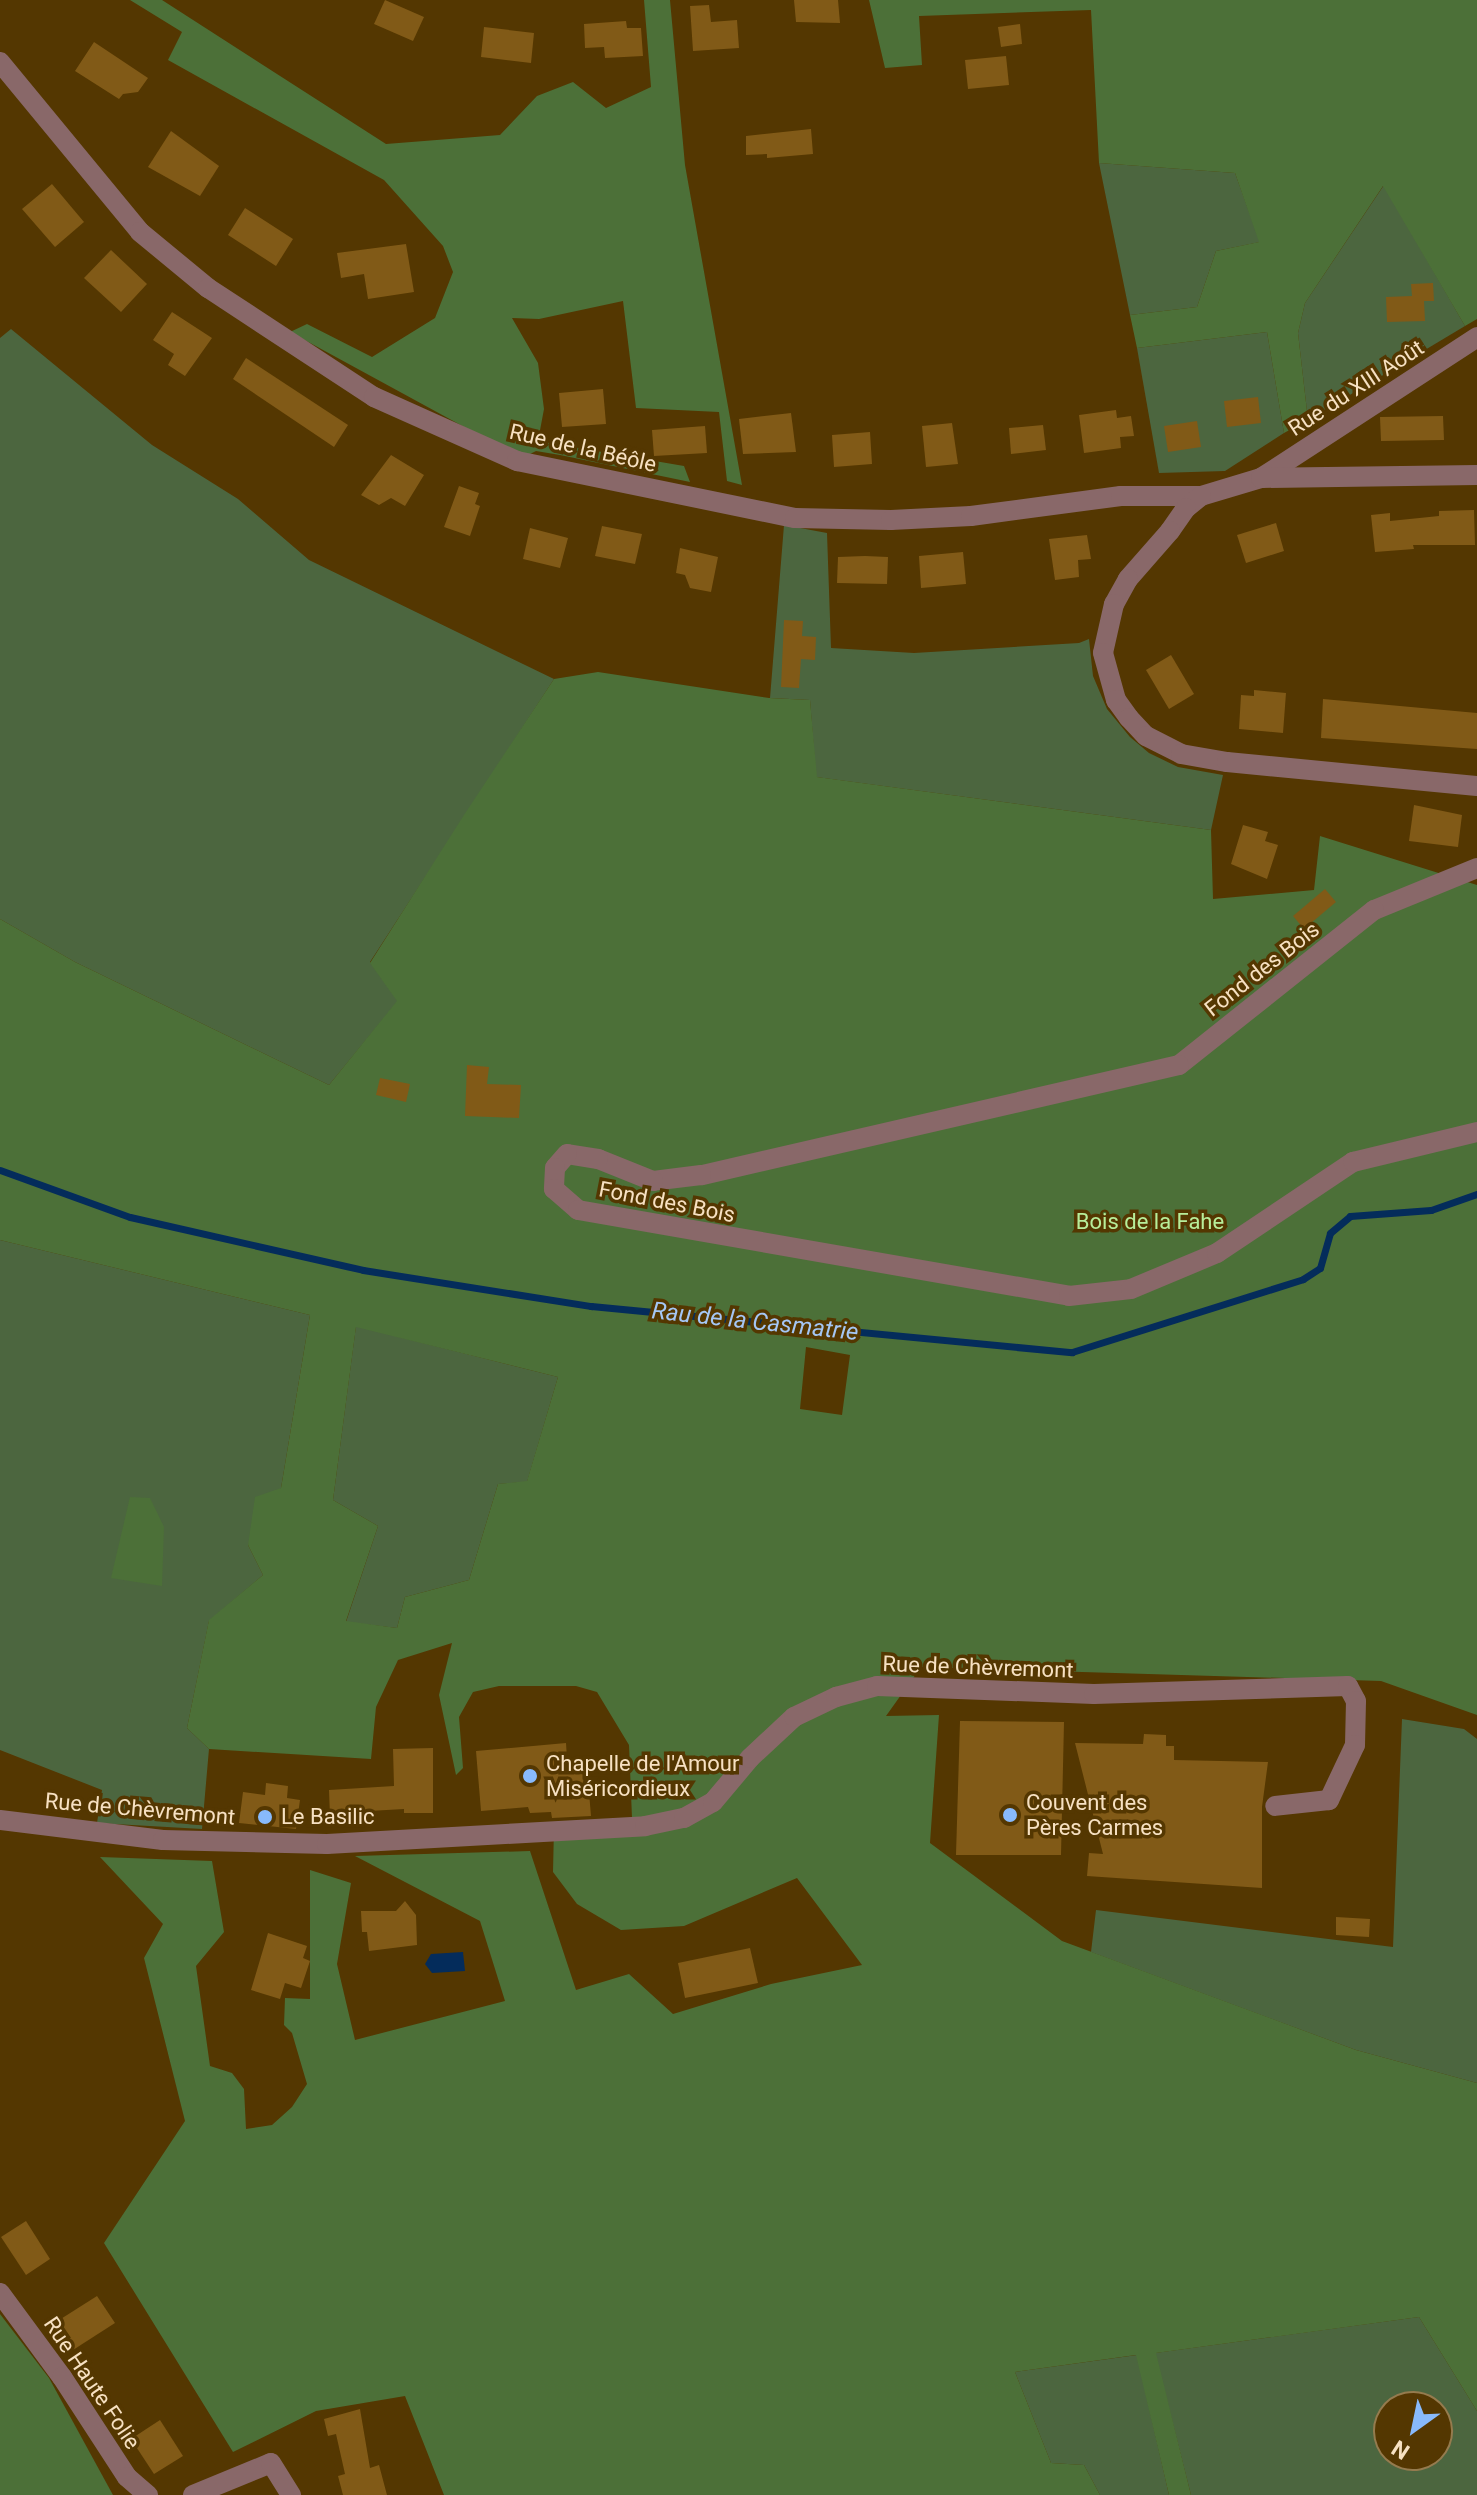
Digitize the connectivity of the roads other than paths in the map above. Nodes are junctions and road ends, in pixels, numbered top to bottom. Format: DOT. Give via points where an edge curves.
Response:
graph roads {
  1 [pos="0,62"];
  2 [pos="1477,337"];
  3 [pos="1477,475"];
  4 [pos="1261,478"];
  5 [pos="1201,496"];
  6 [pos="1477,786"];
  7 [pos="1477,868"];
  8 [pos="1477,1132"];
  9 [pos="1275,1806"];
  10 [pos="0,1820"];
  11 [pos="0,2293"];
  12 [pos="148,2495"];
  13 [pos="193,2495"];
  14 [pos="291,2495"];
  1 -- 5 [label="street, Rue de la Béôle" via="140,232 185,271 374,397 517,461 795,518 971,516 1121,496"];
  2 -- 4 [label="street, Rue du XIII Août"];
  3 -- 4 [label="street"];
  4 -- 5 [label="street"];
  5 -- 6 [label="street" via="1128,579 1114,604 1103,653 1116,700 1146,736 1181,754 1227,762"];
  7 -- 8 [label="street, Fond des Bois" via="1374,910 1179,1065 701,1175 653,1181 598,1159 567,1154 555,1168 554,1189 578,1210 1069,1296 1131,1289 1217,1253 1353,1162"];
  9 -- 10 [label="street, Rue de Chèvremont" via="1329,1800 1355,1745 1356,1701 1348,1686 1094,1694 877,1686 836,1697 794,1717 713,1802 684,1818 645,1826 327,1844 163,1840"];
  11 -- 12 [label="street, Rue Haute Folie" via="127,2477"];
  13 -- 14 [label="street" via="271,2463"];
}
